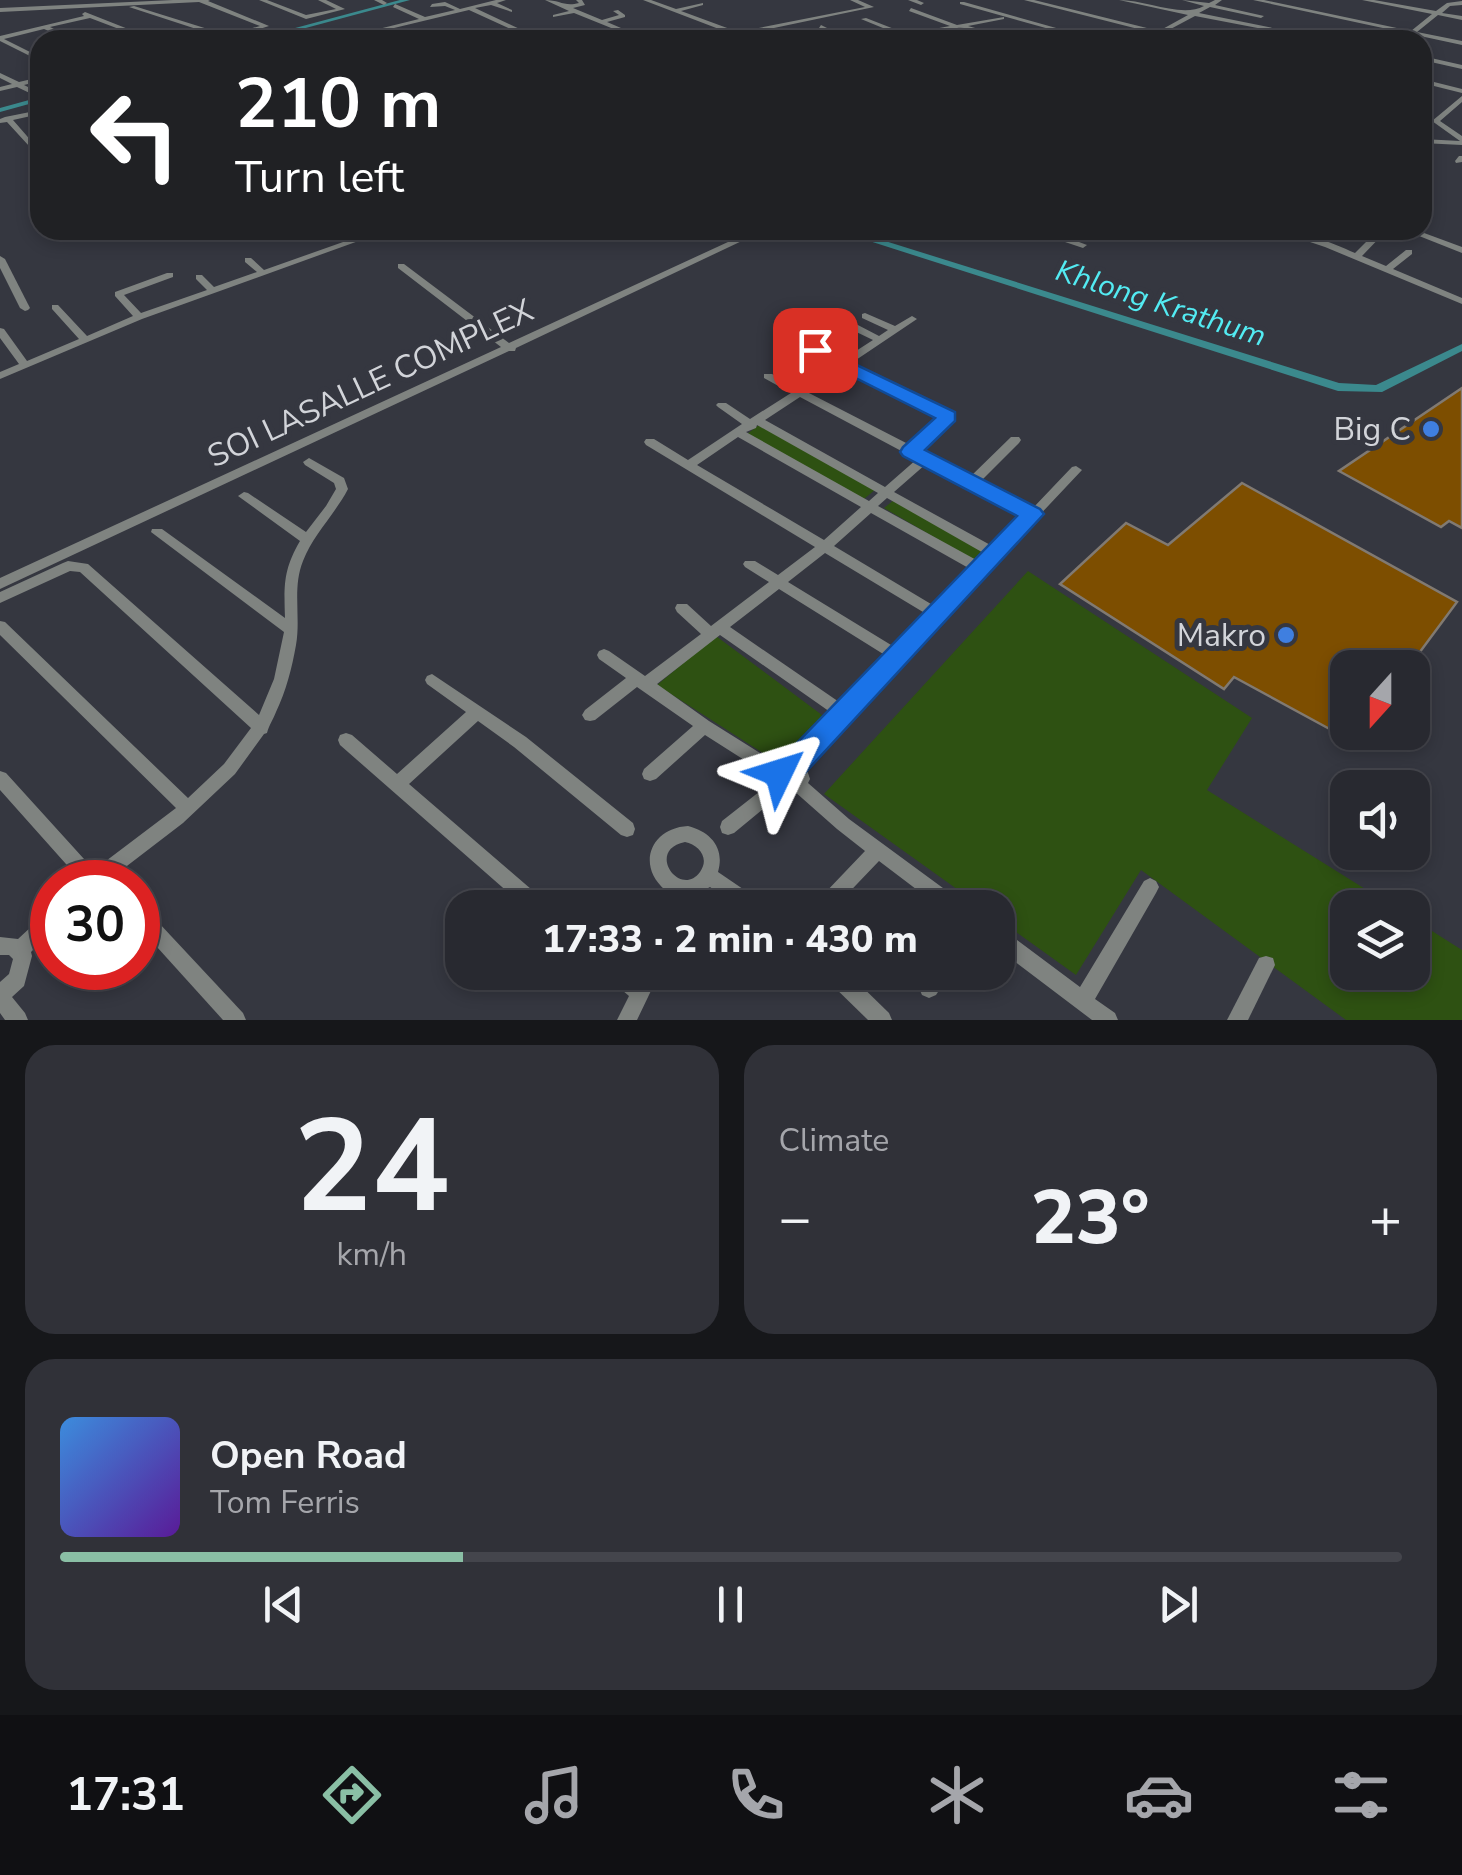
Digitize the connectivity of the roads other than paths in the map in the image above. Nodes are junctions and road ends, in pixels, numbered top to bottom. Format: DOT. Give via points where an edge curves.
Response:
graph roads {
  1 [pos="180,0"];
  2 [pos="203,0"];
  3 [pos="262,0"];
  4 [pos="321,0"];
  5 [pos="474,0"];
  6 [pos="503,0"];
  7 [pos="552,0"];
  8 [pos="579,0"];
  9 [pos="646,0"];
  10 [pos="853,0"];
  11 [pos="912,0"];
  12 [pos="1026,0"];
  13 [pos="1122,0"];
  14 [pos="1184,0"];
  15 [pos="1219,0"];
  16 [pos="1256,0"];
  17 [pos="1364,0"];
  18 [pos="158,1"];
  19 [pos="1461,1"];
  20 [pos="116,2"];
  21 [pos="68,3"];
  22 [pos="488,3"];
  23 [pos="921,3"];
  24 [pos="962,3"];
  25 [pos="19,4"];
  26 [pos="701,4"];
  27 [pos="1209,5"];
  28 [pos="394,6"];
  29 [pos="432,6"];
  30 [pos="469,8"];
  31 [pos="0,9"];
  32 [pos="571,9"];
  33 [pos="460,10"];
  34 [pos="510,10"];
  35 [pos="911,10"];
  36 [pos="616,11"];
  37 [pos="676,11"];
  38 [pos="85,14"];
  39 [pos="1189,14"];
  40 [pos="1436,14"];
  41 [pos="555,16"];
  42 [pos="1262,16"];
  43 [pos="1005,18"];
  44 [pos="1462,18"];
  45 [pos="424,19"];
  46 [pos="864,19"];
  47 [pos="602,22"];
  48 [pos="43,23"];
  49 [pos="956,26"];
  50 [pos="821,27"];
  51 [pos="966,27"];
  52 [pos="56,30"];
  53 [pos="127,30"];
  54 [pos="204,30"];
  55 [pos="254,30"];
  56 [pos="378,30"];
  57 [pos="517,30"];
  58 [pos="622,30"];
  59 [pos="727,30"];
  60 [pos="758,30"];
  61 [pos="827,30"];
  62 [pos="893,30"];
  63 [pos="934,30"];
  64 [pos="977,30"];
  65 [pos="1055,30"];
  66 [pos="1146,30"];
  67 [pos="1163,30"];
  68 [pos="1262,30"];
  69 [pos="1394,30"];
  70 [pos="1417,30"];
  71 [pos="0,38"];
  72 [pos="1432,38"];
  73 [pos="1462,43"];
  74 [pos="30,53"];
  75 [pos="1432,60"];
  76 [pos="1462,67"];
  77 [pos="0,75"];
  78 [pos="30,81"];
  79 [pos="1432,83"];
  80 [pos="18,84"];
  81 [pos="0,89"];
  82 [pos="30,91"];
  83 [pos="1462,92"];
  84 [pos="1446,112"];
  85 [pos="30,114"];
  86 [pos="1462,116"];
  87 [pos="4,120"];
  88 [pos="1432,120"];
  89 [pos="1436,121"];
  90 [pos="1432,141"];
  91 [pos="1462,141"];
  92 [pos="30,146"];
  93 [pos="1432,239"];
  94 [pos="356,240"];
  95 [pos="740,240"];
  96 [pos="1067,240"];
  97 [pos="1307,240"];
  98 [pos="1372,240"];
  99 [pos="297,243"];
  100 [pos="1082,245"];
  101 [pos="1462,250"];
  102 [pos="1409,252"];
  103 [pos="313,256"];
  104 [pos="1356,257"];
  105 [pos="0,259"];
  106 [pos="248,260"];
  107 [pos="400,266"];
  108 [pos="1386,270"];
  109 [pos="263,273"];
  110 [pos="170,275"];
  111 [pos="198,277"];
  112 [pos="108,285"];
  113 [pos="213,291"];
  114 [pos="1442,293"];
  115 [pos="118,294"];
  116 [pos="1462,301"];
  117 [pos="1430,302"];
  118 [pos="55,307"];
  119 [pos="25,308"];
  120 [pos="865,316"];
  121 [pos="140,317"];
  122 [pos="912,320"];
  123 [pos="850,325"];
  124 [pos="896,330"];
  125 [pos="0,331"];
  126 [pos="85,340"];
  127 [pos="880,340"];
  128 [pos="511,348"];
  129 [pos="815,350"];
  130 [pos="25,365"];
  131 [pos="844,365"];
  132 [pos="0,376"];
  133 [pos="768,376"];
  134 [pos="801,394"];
  135 [pos="722,405"];
  136 [pos="750,426"];
  137 [pos="1015,440"];
  138 [pos="650,442"];
  139 [pos="917,455"];
  140 [pos="309,462"];
  141 [pos="688,465"];
  142 [pos="1076,470"];
  143 [pos="972,483"];
  144 [pos="884,491"];
  145 [pos="244,496"];
  146 [pos="867,505"];
  147 [pos="1032,514"];
  148 [pos="157,532"];
  149 [pos="307,538"];
  150 [pos="824,547"];
  151 [pos="994,552"];
  152 [pos="750,564"];
  153 [pos="979,568"];
  154 [pos="778,582"];
  155 [pos="0,584"];
  156 [pos="0,598"];
  157 [pos="682,608"];
  158 [pos="937,614"];
  159 [pos="0,626"];
  160 [pos="291,630"];
  161 [pos="715,630"];
  162 [pos="604,655"];
  163 [pos="896,656"];
  164 [pos="432,680"];
  165 [pos="640,682"];
  166 [pos="477,712"];
  167 [pos="842,712"];
  168 [pos="590,714"];
  169 [pos="704,726"];
  170 [pos="262,728"];
  171 [pos="346,740"];
  172 [pos="650,774"];
  173 [pos="788,777"];
  174 [pos="0,778"];
  175 [pos="398,784"];
  176 [pos="186,808"];
  177 [pos="728,828"];
  178 [pos="627,830"];
  179 [pos="878,850"];
  180 [pos="80,860"];
  181 [pos="125,860"];
  182 [pos="709,876"];
  183 [pos="675,886"];
  184 [pos="1150,887"];
  185 [pos="519,890"];
  186 [pos="674,890"];
  187 [pos="730,890"];
  188 [pos="840,890"];
  189 [pos="932,890"];
  190 [pos="160,937"];
  191 [pos="10,948"];
  192 [pos="1015,951"];
  193 [pos="1266,965"];
  194 [pos="636,990"];
  195 [pos="643,990"];
  196 [pos="851,990"];
  197 [pos="641,995"];
  198 [pos="0,996"];
  199 [pos="1094,1013"];
  200 [pos="18,1020"];
  201 [pos="236,1020"];
  202 [pos="627,1020"];
  203 [pos="882,1020"];
  204 [pos="1237,1020"];
  1 -- 18 [label="street"];
  2 -- 18 [label="street"];
  2 -- 55 [label="street" via="266,27"];
  3 -- 4 [label="street" via="306,17 342,9"];
  5 -- 22 [label="street"];
  6 -- 22 [label="street"];
  7 -- 32 [label="street"];
  8 -- 32 [label="street" via="583,4"];
  9 -- 37 [label="street"];
  10 -- 60 [label="street" via="871,8"];
  11 -- 23 [label="street"];
  12 -- 66 [label="street"];
  13 -- 39 [label="street"];
  14 -- 27 [label="street"];
  15 -- 27 [label="street"];
  16 -- 69 [label="street"];
  17 -- 40 [label="street"];
  18 -- 20 [label="street"];
  19 -- 40 [label="street"];
  20 -- 21 [label="street"];
  20 -- 54 [label="street"];
  21 -- 25 [label="street"];
  21 -- 38 [label="street"];
  22 -- 30 [label="street"];
  22 -- 34 [label="street"];
  24 -- 43 [label="street"];
  25 -- 31 [label="street"];
  25 -- 48 [label="street"];
  26 -- 37 [label="street"];
  27 -- 39 [label="street"];
  27 -- 42 [label="street"];
  28 -- 45 [label="street"];
  29 -- 33 [label="street"];
  30 -- 33 [label="street"];
  30 -- 57 [label="street"];
  32 -- 41 [label="street"];
  32 -- 47 [label="street"];
  33 -- 45 [label="street"];
  35 -- 49 [label="street"];
  36 -- 47 [label="street" via="624,15"];
  37 -- 59 [label="street"];
  38 -- 48 [label="street"];
  38 -- 53 [label="street"];
  39 -- 67 [label="street"];
  39 -- 68 [label="street"];
  40 -- 44 [label="street"];
  40 -- 70 [label="street"];
  43 -- 49 [label="street"];
  43 -- 65 [label="street"];
  45 -- 56 [label="street"];
  46 -- 62 [label="street"];
  47 -- 58 [label="street"];
  48 -- 52 [label="street"];
  48 -- 71 [label="street"];
  49 -- 63 [label="street"];
  50 -- 61 [label="street"];
  51 -- 64 [label="street"];
  71 -- 74 [label="street"];
  72 -- 73 [label="street"];
  75 -- 76 [label="street"];
  77 -- 80 [label="street"];
  78 -- 80 [label="street"];
  79 -- 83 [label="street"];
  80 -- 81 [label="street"];
  80 -- 82 [label="street"];
  83 -- 84 [label="street"];
  84 -- 86 [label="street"];
  84 -- 89 [label="street"];
  85 -- 87 [label="street"];
  87 -- 92 [label="street"];
  88 -- 89 [label="street"];
  89 -- 91 [label="street"];
  90 -- 91 [label="street"];
  93 -- 101 [label="street"];
  94 -- 103 [label="street"];
  95 -- 128 [label="street, SOI LASALLE COMPLEX"];
  96 -- 100 [label="street"];
  97 -- 104 [label="street"];
  98 -- 104 [label="street"];
  99 -- 103 [label="street"];
  102 -- 108 [label="street"];
  103 -- 109 [label="street"];
  104 -- 108 [label="street"];
  105 -- 119 [label="street"];
  106 -- 109 [label="street"];
  107 -- 128 [label="street"];
  108 -- 114 [label="street"];
  109 -- 113 [label="street"];
  110 -- 115 [label="street"];
  111 -- 113 [label="street"];
  112 -- 115 [label="street"];
  113 -- 121 [label="street"];
  114 -- 116 [label="street"];
  114 -- 117 [label="street"];
  115 -- 121 [label="street"];
  118 -- 126 [label="street"];
  120 -- 124 [label="street"];
  121 -- 126 [label="street"];
  122 -- 124 [label="street"];
  123 -- 127 [label="street"];
  124 -- 127 [label="street"];
  125 -- 130 [label="street"];
  126 -- 130 [label="street"];
  127 -- 131 [label="street"];
  128 -- 155 [label="street, SOI LASALLE COMPLEX"];
  129 -- 131 [label="street"];
  130 -- 132 [label="street"];
  131 -- 134 [label="street"];
  131 -- 139 [label="street" via="948,416"];
  133 -- 134 [label="street"];
  134 -- 136 [label="street"];
  134 -- 139 [label="street"];
  135 -- 136 [label="street"];
  136 -- 141 [label="street"];
  136 -- 144 [label="street"];
  136 -- 146 [label="street"];
  137 -- 143 [label="street"];
  138 -- 141 [label="street"];
  139 -- 143 [label="street"];
  139 -- 144 [label="street"];
  140 -- 149 [label="street" via="343,484"];
  141 -- 150 [label="street"];
  142 -- 147 [label="street"];
  143 -- 147 [label="street"];
  144 -- 146 [label="street"];
  144 -- 151 [label="street"];
  145 -- 149 [label="street"];
  146 -- 150 [label="street"];
  146 -- 153 [label="street"];
  147 -- 151 [label="street"];
  148 -- 160 [label="street"];
  149 -- 160 [label="street" via="291,575"];
  150 -- 154 [label="street"];
  150 -- 158 [label="street"];
  151 -- 153 [label="street"];
  152 -- 154 [label="street"];
  153 -- 158 [label="street"];
  154 -- 161 [label="street"];
  154 -- 163 [label="street"];
  156 -- 170 [label="street" via="68,566 83,566"];
  157 -- 161 [label="street"];
  158 -- 163 [label="street"];
  159 -- 176 [label="street"];
  160 -- 170 [label="street"];
  161 -- 165 [label="street"];
  161 -- 167 [label="street"];
  162 -- 165 [label="street"];
  163 -- 167 [label="street"];
  164 -- 166 [label="street"];
  165 -- 168 [label="street"];
  165 -- 169 [label="street"];
  166 -- 175 [label="street"];
  166 -- 178 [label="street"];
  167 -- 173 [label="street"];
  169 -- 172 [label="street"];
  169 -- 173 [label="street"];
  170 -- 176 [label="street"];
  171 -- 175 [label="street"];
  173 -- 177 [label="street"];
  173 -- 179 [label="street"];
  174 -- 180 [label="street"];
  175 -- 185 [label="street"];
  176 -- 181 [label="street"];
  179 -- 188 [label="street"];
  179 -- 189 [label="street"];
  182 -- 183 [label="street" via="694,886"];
  182 -- 183 [label="street" via="714,860 708,844 676,837 662,847 657,862"];
  182 -- 187 [label="street"];
  183 -- 186 [label="street"];
  184 -- 199 [label="street"];
  190 -- 201 [label="street"];
  191 -- 198 [label="street" via="23,956 21,972"];
  192 -- 199 [label="street"];
  193 -- 204 [label="street"];
  194 -- 197 [label="street"];
  195 -- 197 [label="street"];
  196 -- 203 [label="street"];
  197 -- 202 [label="street"];
  198 -- 200 [label="street"];
}
